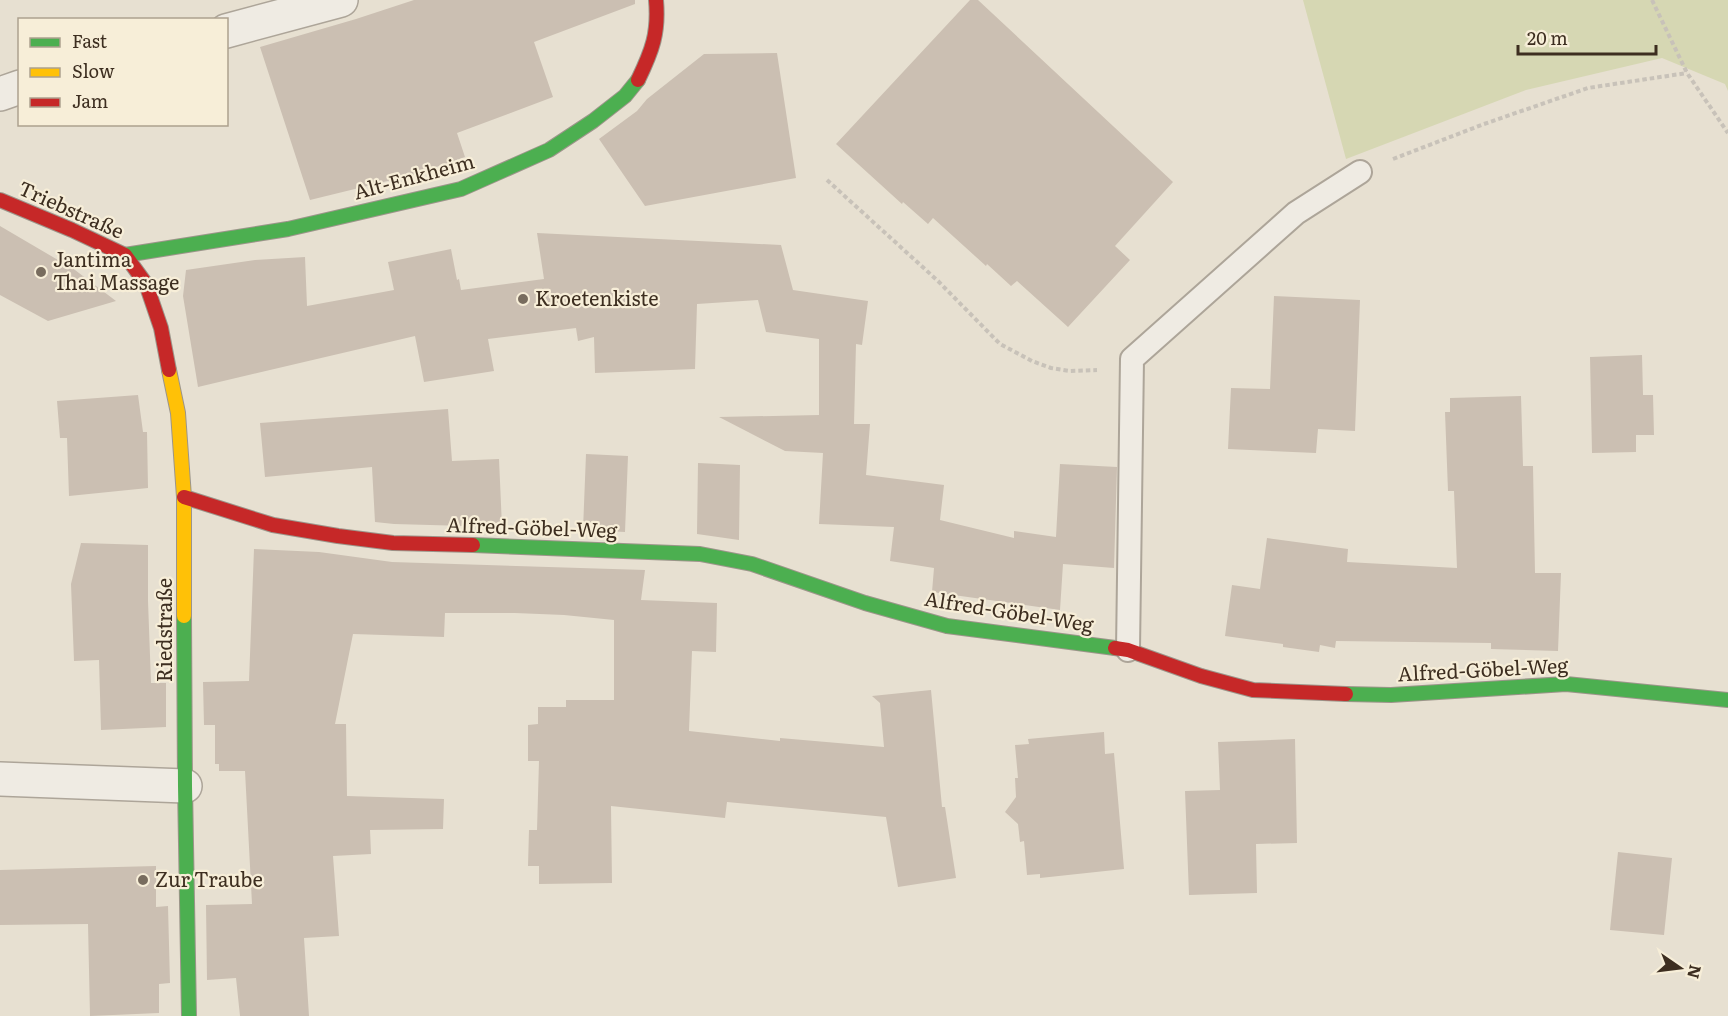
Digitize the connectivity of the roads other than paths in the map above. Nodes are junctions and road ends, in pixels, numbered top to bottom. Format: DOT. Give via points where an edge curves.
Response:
graph roads {
  1 [pos="340,0"];
  2 [pos="656,0"];
  3 [pos="228,30"];
  4 [pos="18,88"];
  5 [pos="0,94"];
  6 [pos="1360,172"];
  7 [pos="0,200"];
  8 [pos="125,255"];
  9 [pos="184,497"];
  10 [pos="1128,650"];
  11 [pos="1728,700"];
  12 [pos="0,779"];
  13 [pos="185,786"];
  14 [pos="189,1016"];
  1 -- 3 [label="street"];
  2 -- 8 [label="street, Alt-Enkheim" via="656,32 637,81 625,96 549,150 461,189 288,229"];
  4 -- 5 [label="street"];
  6 -- 10 [label="lane" via="1296,213 1132,359"];
  7 -- 8 [label="street, Triebstraße"];
  8 -- 9 [label="street, Riedstraße" via="146,284 161,327 178,413"];
  9 -- 10 [label="street, Alfred-Göbel-Weg" via="273,525 393,543 700,554 752,564 947,626"];
  9 -- 13 [label="street, Riedstraße"];
  10 -- 11 [label="street, Alfred-Göbel-Weg" via="1253,690 1390,694 1566,684"];
  12 -- 13 [label="street"];
  13 -- 14 [label="street, Riedstraße"];
}
